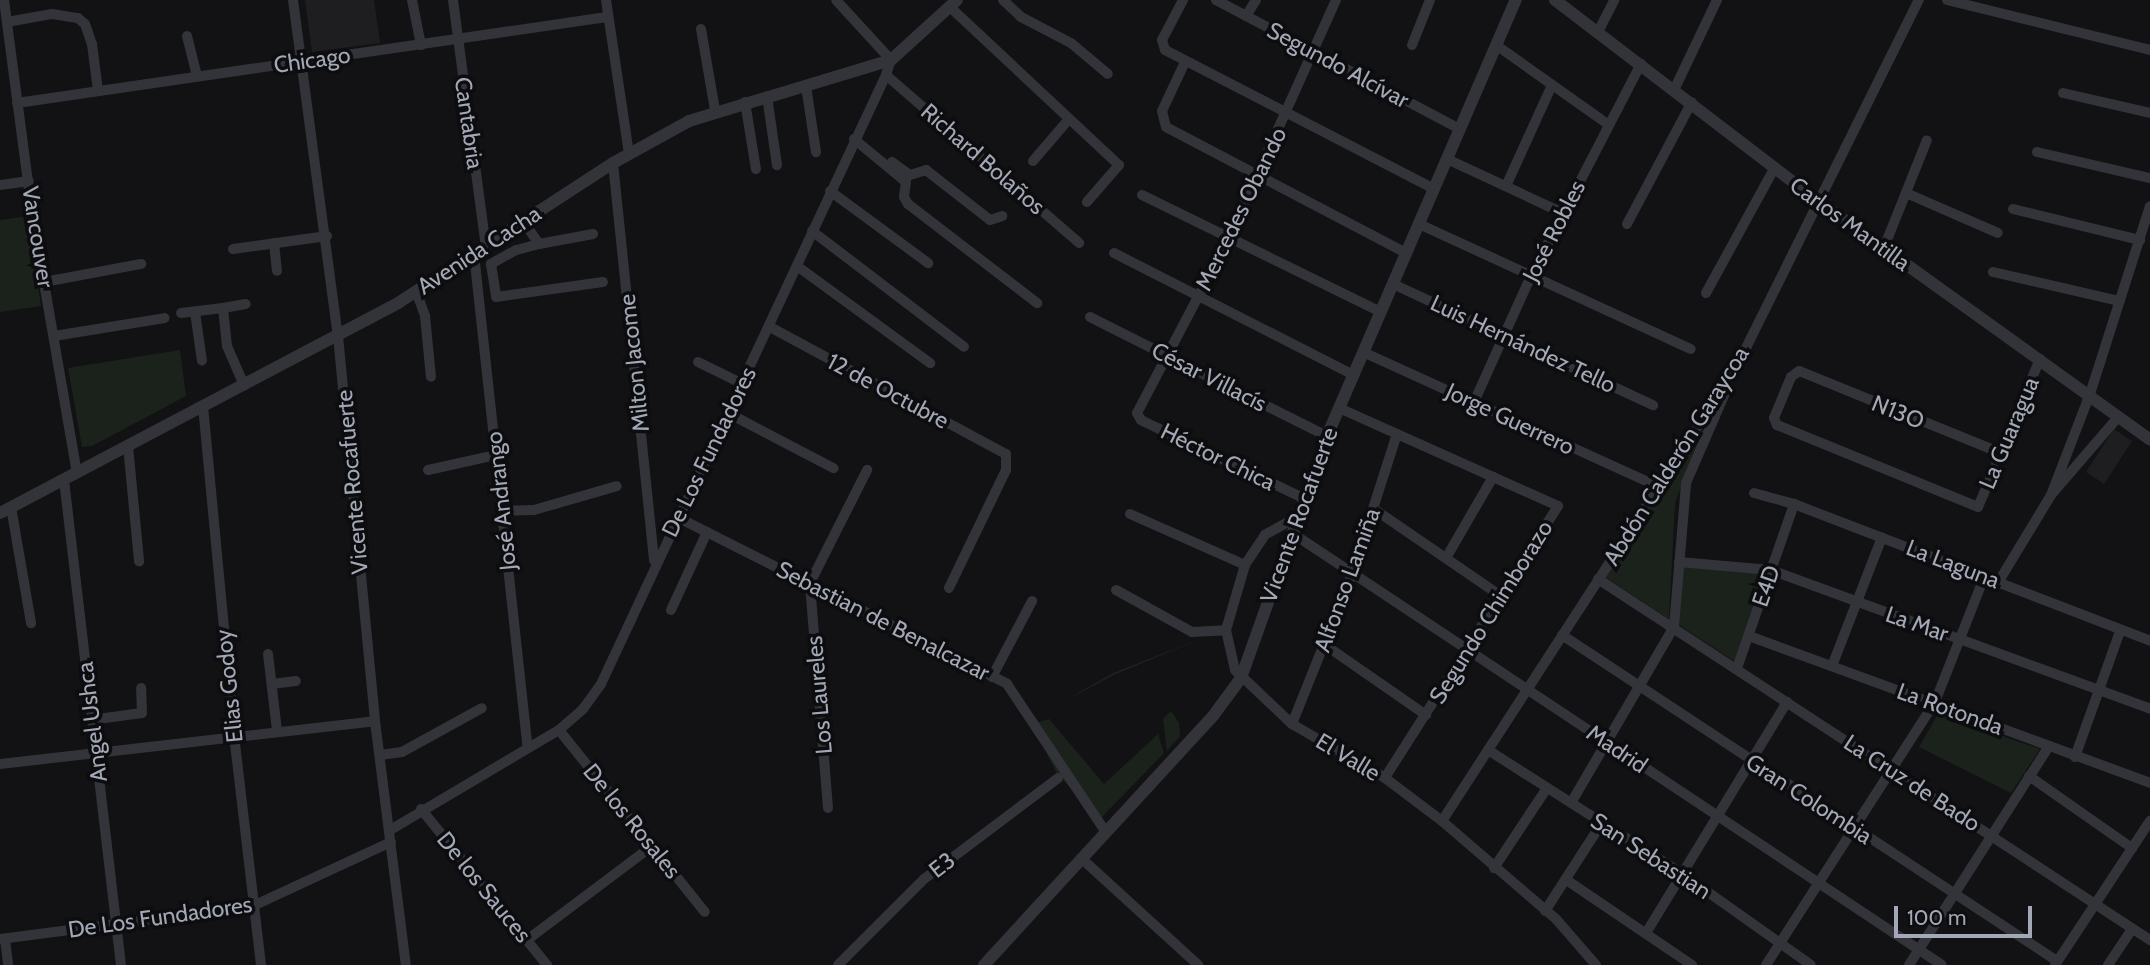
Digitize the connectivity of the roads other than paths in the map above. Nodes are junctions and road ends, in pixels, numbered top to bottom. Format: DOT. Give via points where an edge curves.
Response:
graph roads {
  1 [pos="4,0"];
  2 [pos="293,0"];
  3 [pos="412,0"];
  4 [pos="453,0"];
  5 [pos="606,0"];
  6 [pos="835,0"];
  7 [pos="1003,0"];
  8 [pos="1182,0"];
  9 [pos="1216,0"];
  10 [pos="1256,0"];
  11 [pos="1336,0"];
  12 [pos="1430,0"];
  13 [pos="1516,0"];
  14 [pos="1555,0"];
  15 [pos="1614,0"];
  16 [pos="1717,0"];
  17 [pos="1919,0"];
  18 [pos="1947,0"];
  19 [pos="954,4"];
  20 [pos="607,16"];
  21 [pos="1246,16"];
  22 [pos="7,22"];
  23 [pos="701,29"];
  24 [pos="1598,32"];
  25 [pos="187,36"];
  26 [pos="457,42"];
  27 [pos="421,45"];
  28 [pos="1412,45"];
  29 [pos="1496,45"];
  30 [pos="2150,50"];
  31 [pos="1312,54"];
  32 [pos="891,60"];
  33 [pos="302,61"];
  34 [pos="1185,62"];
  35 [pos="1641,64"];
  36 [pos="886,75"];
  37 [pos="1108,75"];
  38 [pos="197,76"];
  39 [pos="1552,85"];
  40 [pos="806,86"];
  41 [pos="1675,88"];
  42 [pos="98,91"];
  43 [pos="2063,93"];
  44 [pos="767,96"];
  45 [pos="745,102"];
  46 [pos="1692,102"];
  47 [pos="17,103"];
  48 [pos="715,110"];
  49 [pos="2150,113"];
  50 [pos="1287,115"];
  51 [pos="1069,119"];
  52 [pos="1609,125"];
  53 [pos="1460,129"];
  54 [pos="856,136"];
  55 [pos="1927,140"];
  56 [pos="816,152"];
  57 [pos="2037,152"];
  58 [pos="629,153"];
  59 [pos="1447,159"];
  60 [pos="1033,161"];
  61 [pos="613,163"];
  62 [pos="777,165"];
  63 [pos="756,169"];
  64 [pos="1774,169"];
  65 [pos="1258,177"];
  66 [pos="2150,178"];
  67 [pos="29,181"];
  68 [pos="0,185"];
  69 [pos="1506,186"];
  70 [pos="1434,189"];
  71 [pos="830,191"];
  72 [pos="1906,193"];
  73 [pos="1142,195"];
  74 [pos="1818,201"];
  75 [pos="1087,202"];
  76 [pos="2150,206"];
  77 [pos="2013,209"];
  78 [pos="1563,213"];
  79 [pos="1002,216"];
  80 [pos="523,222"];
  81 [pos="1419,224"];
  82 [pos="1627,224"];
  83 [pos="812,231"];
  84 [pos="1998,233"];
  85 [pos="593,234"];
  86 [pos="327,236"];
  87 [pos="1229,238"];
  88 [pos="2140,240"];
  89 [pos="275,243"];
  90 [pos="1079,243"];
  91 [pos="539,244"];
  92 [pos="486,246"];
  93 [pos="233,249"];
  94 [pos="1883,250"];
  95 [pos="1114,253"];
  96 [pos="1406,253"];
  97 [pos="474,254"];
  98 [pos="928,262"];
  99 [pos="141,264"];
  100 [pos="797,266"];
  101 [pos="277,271"];
  102 [pos="1993,272"];
  103 [pos="1531,276"];
  104 [pos="44,282"];
  105 [pos="603,282"];
  106 [pos="1393,284"];
  107 [pos="416,291"];
  108 [pos="1706,293"];
  109 [pos="1198,296"];
  110 [pos="2120,301"];
  111 [pos="1037,303"];
  112 [pos="246,304"];
  113 [pos="223,308"];
  114 [pos="195,312"];
  115 [pos="1381,312"];
  116 [pos="181,313"];
  117 [pos="1090,317"];
  118 [pos="165,318"];
  119 [pos="770,327"];
  120 [pos="1504,335"];
  121 [pos="54,336"];
  122 [pos="338,336"];
  123 [pos="964,347"];
  124 [pos="1691,349"];
  125 [pos="1363,352"];
  126 [pos="1166,355"];
  127 [pos="2040,359"];
  128 [pos="202,361"];
  129 [pos="698,362"];
  130 [pos="930,363"];
  131 [pos="1737,366"];
  132 [pos="1353,375"];
  133 [pos="431,377"];
  134 [pos="743,384"];
  135 [pos="244,385"];
  136 [pos="2090,394"];
  137 [pos="1474,402"];
  138 [pos="1653,405"];
  139 [pos="203,406"];
  140 [pos="1339,408"];
  141 [pos="728,413"];
  142 [pos="1137,413"];
  143 [pos="2119,416"];
  144 [pos="1397,434"];
  145 [pos="1327,436"];
  146 [pos="2150,440"];
  147 [pos="128,446"];
  148 [pos="2001,453"];
  149 [pos="496,455"];
  150 [pos="833,468"];
  151 [pos="428,470"];
  152 [pos="867,470"];
  153 [pos="77,473"];
  154 [pos="1493,477"];
  155 [pos="64,480"];
  156 [pos="617,486"];
  157 [pos="1657,486"];
  158 [pos="1754,493"];
  159 [pos="2051,495"];
  160 [pos="1303,498"];
  161 [pos="1794,504"];
  162 [pos="1978,507"];
  163 [pos="1374,509"];
  164 [pos="6,510"];
  165 [pos="502,511"];
  166 [pos="1130,514"];
  167 [pos="1297,517"];
  168 [pos="650,519"];
  169 [pos="674,521"];
  170 [pos="707,532"];
  171 [pos="1292,533"];
  172 [pos="1882,537"];
  173 [pos="1446,558"];
  174 [pos="139,561"];
  175 [pos="1679,562"];
  176 [pos="655,563"];
  177 [pos="1245,565"];
  178 [pos="1771,570"];
  179 [pos="1352,573"];
  180 [pos="1985,575"];
  181 [pos="1598,579"];
  182 [pos="1999,581"];
  183 [pos="810,583"];
  184 [pos="949,588"];
  185 [pos="1116,590"];
  186 [pos="1501,596"];
  187 [pos="1032,601"];
  188 [pos="1857,604"];
  189 [pos="671,610"];
  190 [pos="31,623"];
  191 [pos="1674,627"];
  192 [pos="1226,630"];
  193 [pos="2120,631"];
  194 [pos="1562,635"];
  195 [pos="1749,636"];
  196 [pos="1962,640"];
  197 [pos="2150,641"];
  198 [pos="1325,645"];
  199 [pos="1467,649"];
  200 [pos="268,654"];
  201 [pos="1832,666"];
  202 [pos="1737,668"];
  203 [pos="992,677"];
  204 [pos="1241,678"];
  205 [pos="296,681"];
  206 [pos="272,684"];
  207 [pos="1639,687"];
  208 [pos="141,688"];
  209 [pos="1528,690"];
  210 [pos="2099,690"];
  211 [pos="1787,702"];
  212 [pos="1935,702"];
  213 [pos="482,708"];
  214 [pos="2150,709"];
  215 [pos="1426,715"];
  216 [pos="91,720"];
  217 [pos="375,721"];
  218 [pos="1293,724"];
  219 [pos="559,730"];
  220 [pos="277,731"];
  221 [pos="234,735"];
  222 [pos="1606,741"];
  223 [pos="2049,746"];
  224 [pos="528,748"];
  225 [pos="1488,750"];
  226 [pos="95,752"];
  227 [pos="380,755"];
  228 [pos="2075,757"];
  229 [pos="1751,761"];
  230 [pos="0,764"];
  231 [pos="1892,769"];
  232 [pos="2029,776"];
  233 [pos="1058,778"];
  234 [pos="1385,778"];
  235 [pos="2150,783"];
  236 [pos="1547,788"];
  237 [pos="1571,803"];
  238 [pos="828,808"];
  239 [pos="421,809"];
  240 [pos="1718,816"];
  241 [pos="1442,821"];
  242 [pos="2150,821"];
  243 [pos="1601,824"];
  244 [pos="1853,827"];
  245 [pos="392,829"];
  246 [pos="1105,831"];
  247 [pos="1992,835"];
  248 [pos="391,842"];
  249 [pos="652,846"];
  250 [pos="2132,848"];
  251 [pos="1081,858"];
  252 [pos="1494,868"];
  253 [pos="1681,873"];
  254 [pos="1568,881"];
  255 [pos="1817,881"];
  256 [pos="1955,894"];
  257 [pos="2095,903"];
  258 [pos="253,906"];
  259 [pos="1545,911"];
  260 [pos="705,912"];
  261 [pos="117,924"];
  262 [pos="2133,929"];
  263 [pos="1646,933"];
  264 [pos="2,939"];
  265 [pos="527,940"];
  266 [pos="2150,940"];
  267 [pos="1780,944"];
  268 [pos="1919,949"];
  269 [pos="2056,963"];
  270 [pos="8,965"];
  271 [pos="121,965"];
  272 [pos="261,965"];
  273 [pos="405,965"];
  274 [pos="547,965"];
  275 [pos="838,965"];
  276 [pos="984,965"];
  277 [pos="1198,965"];
  278 [pos="1596,965"];
  279 [pos="1692,965"];
  280 [pos="1766,965"];
  281 [pos="1811,965"];
  282 [pos="1909,965"];
  283 [pos="1942,965"];
  284 [pos="2108,965"];
  1 -- 22 [label="street, Vancouver"];
  2 -- 33 [label="street, Vicente Rocafuerte"];
  3 -- 27 [label="street"];
  4 -- 26 [label="street, Cantabria"];
  5 -- 20 [label="street"];
  6 -- 32 [label="street"];
  7 -- 37 [label="street" via="1021,17 1071,43"];
  8 -- 34 [label="street" via="1162,43"];
  9 -- 21 [label="street, Segundo Alcívar"];
  10 -- 21 [label="street"];
  11 -- 31 [label="street, Mercedes Obando"];
  12 -- 28 [label="street"];
  13 -- 29 [label="street, Vicente Rocafuerte"];
  14 -- 24 [label="street, Carlos Mantilla"];
  15 -- 24 [label="street"];
  16 -- 41 [label="street"];
  17 -- 74 [label="street, Abdón Calderón Garaycoa"];
  18 -- 30 [label="street"];
  19 -- 32 [label="street, Avenida Cacha"];
  19 -- 51 [label="street"];
  20 -- 26 [label="street, Chicago"];
  20 -- 58 [label="street"];
  21 -- 31 [label="street, Segundo Alcívar"];
  22 -- 42 [label="street" via="52,14 78,18 92,44"];
  22 -- 47 [label="street, Vancouver"];
  23 -- 48 [label="street"];
  24 -- 35 [label="street, Carlos Mantilla"];
  25 -- 38 [label="street"];
  26 -- 27 [label="street, Chicago"];
  26 -- 92 [label="street, Cantabria"];
  27 -- 33 [label="street, Chicago"];
  29 -- 39 [label="street"];
  29 -- 53 [label="street, Vicente Rocafuerte"];
  31 -- 50 [label="street, Mercedes Obando"];
  31 -- 53 [label="street, Segundo Alcívar"];
  32 -- 36 [label="street, De Los Fundadores"];
  32 -- 40 [label="street, Avenida Cacha"];
  33 -- 38 [label="street, Chicago"];
  33 -- 86 [label="street, Vicente Rocafuerte"];
  34 -- 50 [label="street"];
  34 -- 65 [label="street" via="1162,111 1162,123"];
  35 -- 41 [label="street, Carlos Mantilla"];
  35 -- 52 [label="street, José Robles"];
  36 -- 54 [label="street, De Los Fundadores"];
  36 -- 90 [label="street, Richard Bolaños"];
  38 -- 42 [label="street, Chicago"];
  39 -- 52 [label="street"];
  39 -- 69 [label="street"];
  40 -- 44 [label="street, Avenida Cacha"];
  40 -- 56 [label="street"];
  41 -- 46 [label="street, Carlos Mantilla"];
  42 -- 47 [label="street, Chicago"];
  43 -- 49 [label="street"];
  44 -- 45 [label="street, Avenida Cacha"];
  44 -- 62 [label="street"];
  45 -- 48 [label="street, Avenida Cacha"];
  45 -- 63 [label="street"];
  46 -- 64 [label="street, Carlos Mantilla"];
  46 -- 82 [label="street"];
  47 -- 67 [label="street, Vancouver"];
  48 -- 58 [label="street, Avenida Cacha"];
  50 -- 65 [label="street, Mercedes Obando"];
  50 -- 70 [label="street"];
  51 -- 60 [label="street"];
  51 -- 75 [label="street" via="1119,165"];
  52 -- 78 [label="street, José Robles"];
  53 -- 59 [label="street, Vicente Rocafuerte"];
  54 -- 71 [label="street, De Los Fundadores"];
  54 -- 79 [label="street" via="908,174 923,170 931,174 988,219"];
  54 -- 111 [label="street" via="906,182 908,204"];
  55 -- 72 [label="street"];
  57 -- 66 [label="street"];
  58 -- 61 [label="street, Avenida Cacha"];
  59 -- 69 [label="street"];
  59 -- 70 [label="street, Vicente Rocafuerte"];
  61 -- 80 [label="street, Avenida Cacha"];
  61 -- 168 [label="street, Milton Jacome"];
  64 -- 74 [label="street, Carlos Mantilla"];
  64 -- 108 [label="street"];
  65 -- 87 [label="street, Mercedes Obando"];
  65 -- 96 [label="street"];
  67 -- 68 [label="street"];
  67 -- 104 [label="street, Vancouver"];
  69 -- 78 [label="street"];
  70 -- 81 [label="street, Vicente Rocafuerte"];
  71 -- 83 [label="street, De Los Fundadores"];
  71 -- 98 [label="street"];
  72 -- 84 [label="street"];
  72 -- 94 [label="street"];
  73 -- 87 [label="street"];
  74 -- 94 [label="street, Carlos Mantilla"];
  74 -- 131 [label="street, Abdón Calderón Garaycoa"];
  76 -- 88 [label="street"];
  77 -- 88 [label="street"];
  78 -- 103 [label="street, José Robles"];
  80 -- 91 [label="street"];
  80 -- 92 [label="street, Avenida Cacha"];
  81 -- 96 [label="street, Vicente Rocafuerte"];
  81 -- 103 [label="street"];
  83 -- 100 [label="street, De Los Fundadores"];
  83 -- 123 [label="street"];
  85 -- 91 [label="street"];
  86 -- 89 [label="street"];
  86 -- 122 [label="street, Vicente Rocafuerte"];
  87 -- 109 [label="street, Mercedes Obando"];
  87 -- 115 [label="street"];
  88 -- 110 [label="street"];
  89 -- 93 [label="street"];
  89 -- 101 [label="street"];
  91 -- 105 [label="street" via="491,264 496,297"];
  92 -- 97 [label="street, Avenida Cacha"];
  94 -- 127 [label="street, Carlos Mantilla"];
  95 -- 109 [label="street"];
  96 -- 106 [label="street, Vicente Rocafuerte"];
  97 -- 107 [label="street, Avenida Cacha"];
  97 -- 149 [label="street, José Andrango"];
  99 -- 104 [label="street"];
  100 -- 119 [label="street, De Los Fundadores"];
  100 -- 130 [label="street"];
  102 -- 110 [label="street"];
  103 -- 120 [label="street, José Robles"];
  103 -- 124 [label="street"];
  104 -- 121 [label="street, Vancouver"];
  106 -- 115 [label="street, Vicente Rocafuerte"];
  106 -- 120 [label="street, Luis Hernández Tello"];
  107 -- 122 [label="street, Avenida Cacha"];
  107 -- 133 [label="street" via="425,316"];
  109 -- 126 [label="street, Mercedes Obando"];
  109 -- 132 [label="street"];
  110 -- 136 [label="street"];
  112 -- 113 [label="street"];
  113 -- 114 [label="street"];
  113 -- 135 [label="street" via="227,346"];
  114 -- 116 [label="street"];
  114 -- 128 [label="street"];
  115 -- 125 [label="street, Vicente Rocafuerte"];
  117 -- 126 [label="street, César Villacís"];
  118 -- 121 [label="street"];
  119 -- 134 [label="street, De Los Fundadores"];
  119 -- 184 [label="street, 12 de Octubre" via="1006,454 1006,470"];
  120 -- 137 [label="street, José Robles"];
  120 -- 138 [label="street, Luis Hernández Tello"];
  121 -- 153 [label="street, Vancouver"];
  122 -- 135 [label="street, Avenida Cacha"];
  122 -- 217 [label="street, Vicente Rocafuerte"];
  125 -- 132 [label="street, Vicente Rocafuerte"];
  125 -- 137 [label="street, Jorge Guerrero"];
  126 -- 142 [label="street, Mercedes Obando"];
  126 -- 145 [label="street, César Villacís"];
  127 -- 136 [label="street, Carlos Mantilla"];
  127 -- 148 [label="street, La Guaragua"];
  129 -- 134 [label="street"];
  131 -- 157 [label="street, Abdón Calderón Garaycoa"];
  131 -- 175 [label="street" via="1686,483"];
  132 -- 140 [label="street, Vicente Rocafuerte"];
  134 -- 141 [label="street, De Los Fundadores"];
  135 -- 139 [label="street, Avenida Cacha"];
  136 -- 143 [label="street, Carlos Mantilla"];
  136 -- 159 [label="street"];
  137 -- 157 [label="street, Jorge Guerrero"];
  139 -- 147 [label="street, Avenida Cacha"];
  139 -- 221 [label="street, Elias Godoy"];
  140 -- 144 [label="street, Segundo Chimborazo"];
  140 -- 145 [label="street, Vicente Rocafuerte"];
  141 -- 150 [label="street"];
  141 -- 169 [label="street, De Los Fundadores"];
  142 -- 160 [label="street, Héctor Chica" via="1141,420"];
  143 -- 146 [label="street, Carlos Mantilla"];
  143 -- 159 [label="street"];
  144 -- 154 [label="street, Segundo Chimborazo"];
  144 -- 163 [label="street, Alfonso Lamiña"];
  145 -- 160 [label="street, Vicente Rocafuerte"];
  147 -- 153 [label="street, Avenida Cacha"];
  147 -- 174 [label="street"];
  148 -- 162 [label="street, La Guaragua"];
  148 -- 162 [label="street, N13O" via="1794,372 1774,422"];
  149 -- 151 [label="street"];
  149 -- 165 [label="street, José Andrango"];
  152 -- 183 [label="street"];
  153 -- 155 [label="street, Avenida Cacha"];
  154 -- 173 [label="street"];
  154 -- 186 [label="street, Segundo Chimborazo" via="1558,506"];
  155 -- 164 [label="street, Avenida Cacha"];
  155 -- 216 [label="street, Angel Ushca"];
  156 -- 165 [label="street" via="534,510"];
  157 -- 181 [label="street, Abdón Calderón Garaycoa"];
  158 -- 161 [label="street, La Laguna"];
  159 -- 182 [label="street"];
  160 -- 167 [label="street, Vicente Rocafuerte"];
  161 -- 172 [label="street, La Laguna"];
  161 -- 178 [label="street, E4D"];
  163 -- 173 [label="street"];
  163 -- 179 [label="street, Alfonso Lamiña"];
  164 -- 190 [label="street"];
  165 -- 224 [label="street, José Andrango"];
  166 -- 177 [label="street"];
  167 -- 171 [label="street, Vicente Rocafuerte"];
  167 -- 177 [label="street, El Valle" via="1265,535"];
  168 -- 169 [label="street, Sebastian de Benalcazar"];
  168 -- 176 [label="street, Milton Jacome"];
  169 -- 170 [label="street, Sebastian de Benalcazar"];
  169 -- 176 [label="street, De Los Fundadores"];
  170 -- 183 [label="street, Sebastian de Benalcazar"];
  170 -- 189 [label="street"];
  171 -- 179 [label="street, Madrid"];
  171 -- 204 [label="street, Vicente Rocafuerte"];
  172 -- 180 [label="street, La Laguna"];
  172 -- 188 [label="street"];
  173 -- 186 [label="street"];
  175 -- 178 [label="street, La Mar"];
  175 -- 191 [label="street"];
  176 -- 219 [label="street, De Los Fundadores" via="595,694"];
  177 -- 192 [label="street, El Valle"];
  178 -- 188 [label="street, La Mar"];
  178 -- 195 [label="street, E4D"];
  179 -- 198 [label="street, Alfonso Lamiña"];
  179 -- 199 [label="street, Madrid"];
  180 -- 182 [label="street, La Laguna"];
  180 -- 196 [label="street"];
  181 -- 191 [label="street, La Cruz de Bado"];
  181 -- 194 [label="street, Abdón Calderón Garaycoa"];
  182 -- 193 [label="street, La Laguna"];
  183 -- 203 [label="street, Sebastian de Benalcazar"];
  183 -- 238 [label="street, Los Laureles"];
  185 -- 192 [label="street" via="1192,632"];
  186 -- 199 [label="street, Segundo Chimborazo"];
  187 -- 203 [label="street"];
  188 -- 196 [label="street, La Mar"];
  188 -- 201 [label="street"];
  191 -- 202 [label="street, La Cruz de Bado"];
  191 -- 207 [label="street"];
  192 -- 204 [label="street, El Valle"];
  193 -- 197 [label="street, La Laguna"];
  193 -- 210 [label="street"];
  194 -- 207 [label="street, Gran Colombia"];
  194 -- 209 [label="street, Abdón Calderón Garaycoa"];
  195 -- 201 [label="street, La Rotonda"];
  195 -- 202 [label="street, E4D"];
  196 -- 210 [label="street, La Mar"];
  196 -- 212 [label="street"];
  198 -- 215 [label="street"];
  198 -- 218 [label="street, Alfonso Lamiña"];
  199 -- 209 [label="street, Madrid"];
  199 -- 215 [label="street, Segundo Chimborazo"];
  200 -- 206 [label="street"];
  201 -- 212 [label="street, La Rotonda"];
  202 -- 211 [label="street, La Cruz de Bado"];
  203 -- 246 [label="street, Sebastian de Benalcazar" via="1007,684"];
  204 -- 218 [label="street, El Valle"];
  204 -- 246 [label="street, Vicente Rocafuerte" via="1213,716"];
  205 -- 206 [label="street"];
  206 -- 220 [label="street"];
  207 -- 222 [label="street"];
  207 -- 229 [label="street, Gran Colombia"];
  208 -- 216 [label="street" via="142,713"];
  209 -- 222 [label="street, Madrid"];
  209 -- 225 [label="street, Abdón Calderón Garaycoa"];
  210 -- 214 [label="street, La Mar"];
  210 -- 228 [label="street"];
  211 -- 229 [label="street"];
  211 -- 231 [label="street, La Cruz de Bado"];
  212 -- 223 [label="street, La Rotonda"];
  212 -- 231 [label="street"];
  213 -- 227 [label="street" via="402,752"];
  215 -- 234 [label="street, Segundo Chimborazo"];
  216 -- 226 [label="street, Angel Ushca"];
  217 -- 220 [label="street"];
  217 -- 227 [label="street, Vicente Rocafuerte"];
  218 -- 234 [label="street, El Valle"];
  219 -- 224 [label="street, De Los Fundadores"];
  219 -- 249 [label="street, De los Rosales"];
  220 -- 221 [label="street"];
  221 -- 226 [label="street"];
  221 -- 258 [label="street, Elias Godoy"];
  222 -- 237 [label="street"];
  222 -- 240 [label="street, Madrid"];
  223 -- 228 [label="street, La Rotonda"];
  223 -- 232 [label="street"];
  224 -- 239 [label="street, De Los Fundadores"];
  225 -- 236 [label="street, San Sebastian"];
  225 -- 241 [label="street, Abdón Calderón Garaycoa"];
  226 -- 230 [label="street"];
  226 -- 261 [label="street, Angel Ushca"];
  227 -- 245 [label="street, Vicente Rocafuerte"];
  228 -- 235 [label="street, La Rotonda"];
  229 -- 240 [label="street"];
  229 -- 244 [label="street, Gran Colombia"];
  231 -- 244 [label="street"];
  231 -- 247 [label="street, La Cruz de Bado"];
  232 -- 247 [label="street"];
  232 -- 250 [label="street"];
  233 -- 275 [label="street, E3" via="924,878"];
  234 -- 241 [label="street, El Valle"];
  236 -- 237 [label="street, San Sebastian"];
  236 -- 252 [label="street"];
  237 -- 243 [label="street, San Sebastian"];
  239 -- 245 [label="street, De Los Fundadores"];
  239 -- 265 [label="street, De los Sauces"];
  240 -- 253 [label="street"];
  240 -- 255 [label="street, Madrid"];
  241 -- 252 [label="street, El Valle"];
  242 -- 250 [label="street"];
  243 -- 253 [label="street, San Sebastian"];
  243 -- 254 [label="street"];
  244 -- 255 [label="street"];
  244 -- 256 [label="street, Gran Colombia"];
  245 -- 248 [label="street, Vicente Rocafuerte"];
  246 -- 251 [label="street, Vicente Rocafuerte"];
  247 -- 256 [label="street"];
  247 -- 257 [label="street, La Cruz de Bado"];
  248 -- 258 [label="street, De Los Fundadores"];
  248 -- 273 [label="street, Vicente Rocafuerte"];
  249 -- 260 [label="street, De los Rosales"];
  249 -- 265 [label="street"];
  250 -- 257 [label="street"];
  251 -- 276 [label="street, Vicente Rocafuerte"];
  251 -- 277 [label="street"];
  252 -- 259 [label="street, El Valle"];
  253 -- 263 [label="street"];
  253 -- 267 [label="street, San Sebastian"];
  254 -- 259 [label="street"];
  254 -- 263 [label="street"];
  255 -- 267 [label="street"];
  255 -- 268 [label="street, Madrid"];
  256 -- 268 [label="street"];
  256 -- 269 [label="street, Gran Colombia"];
  257 -- 262 [label="street, La Cruz de Bado"];
  257 -- 269 [label="street"];
  258 -- 261 [label="street, De Los Fundadores"];
  258 -- 272 [label="street, Elias Godoy"];
  259 -- 278 [label="street, El Valle"];
  261 -- 264 [label="street, De Los Fundadores"];
  261 -- 271 [label="street, Angel Ushca"];
  262 -- 266 [label="street, La Cruz de Bado"];
  262 -- 284 [label="street"];
  263 -- 279 [label="street"];
  264 -- 270 [label="street"];
  265 -- 274 [label="street, De los Sauces"];
  267 -- 280 [label="street"];
  267 -- 281 [label="street, San Sebastian"];
  268 -- 282 [label="street"];
  268 -- 283 [label="street, Madrid"];
}
